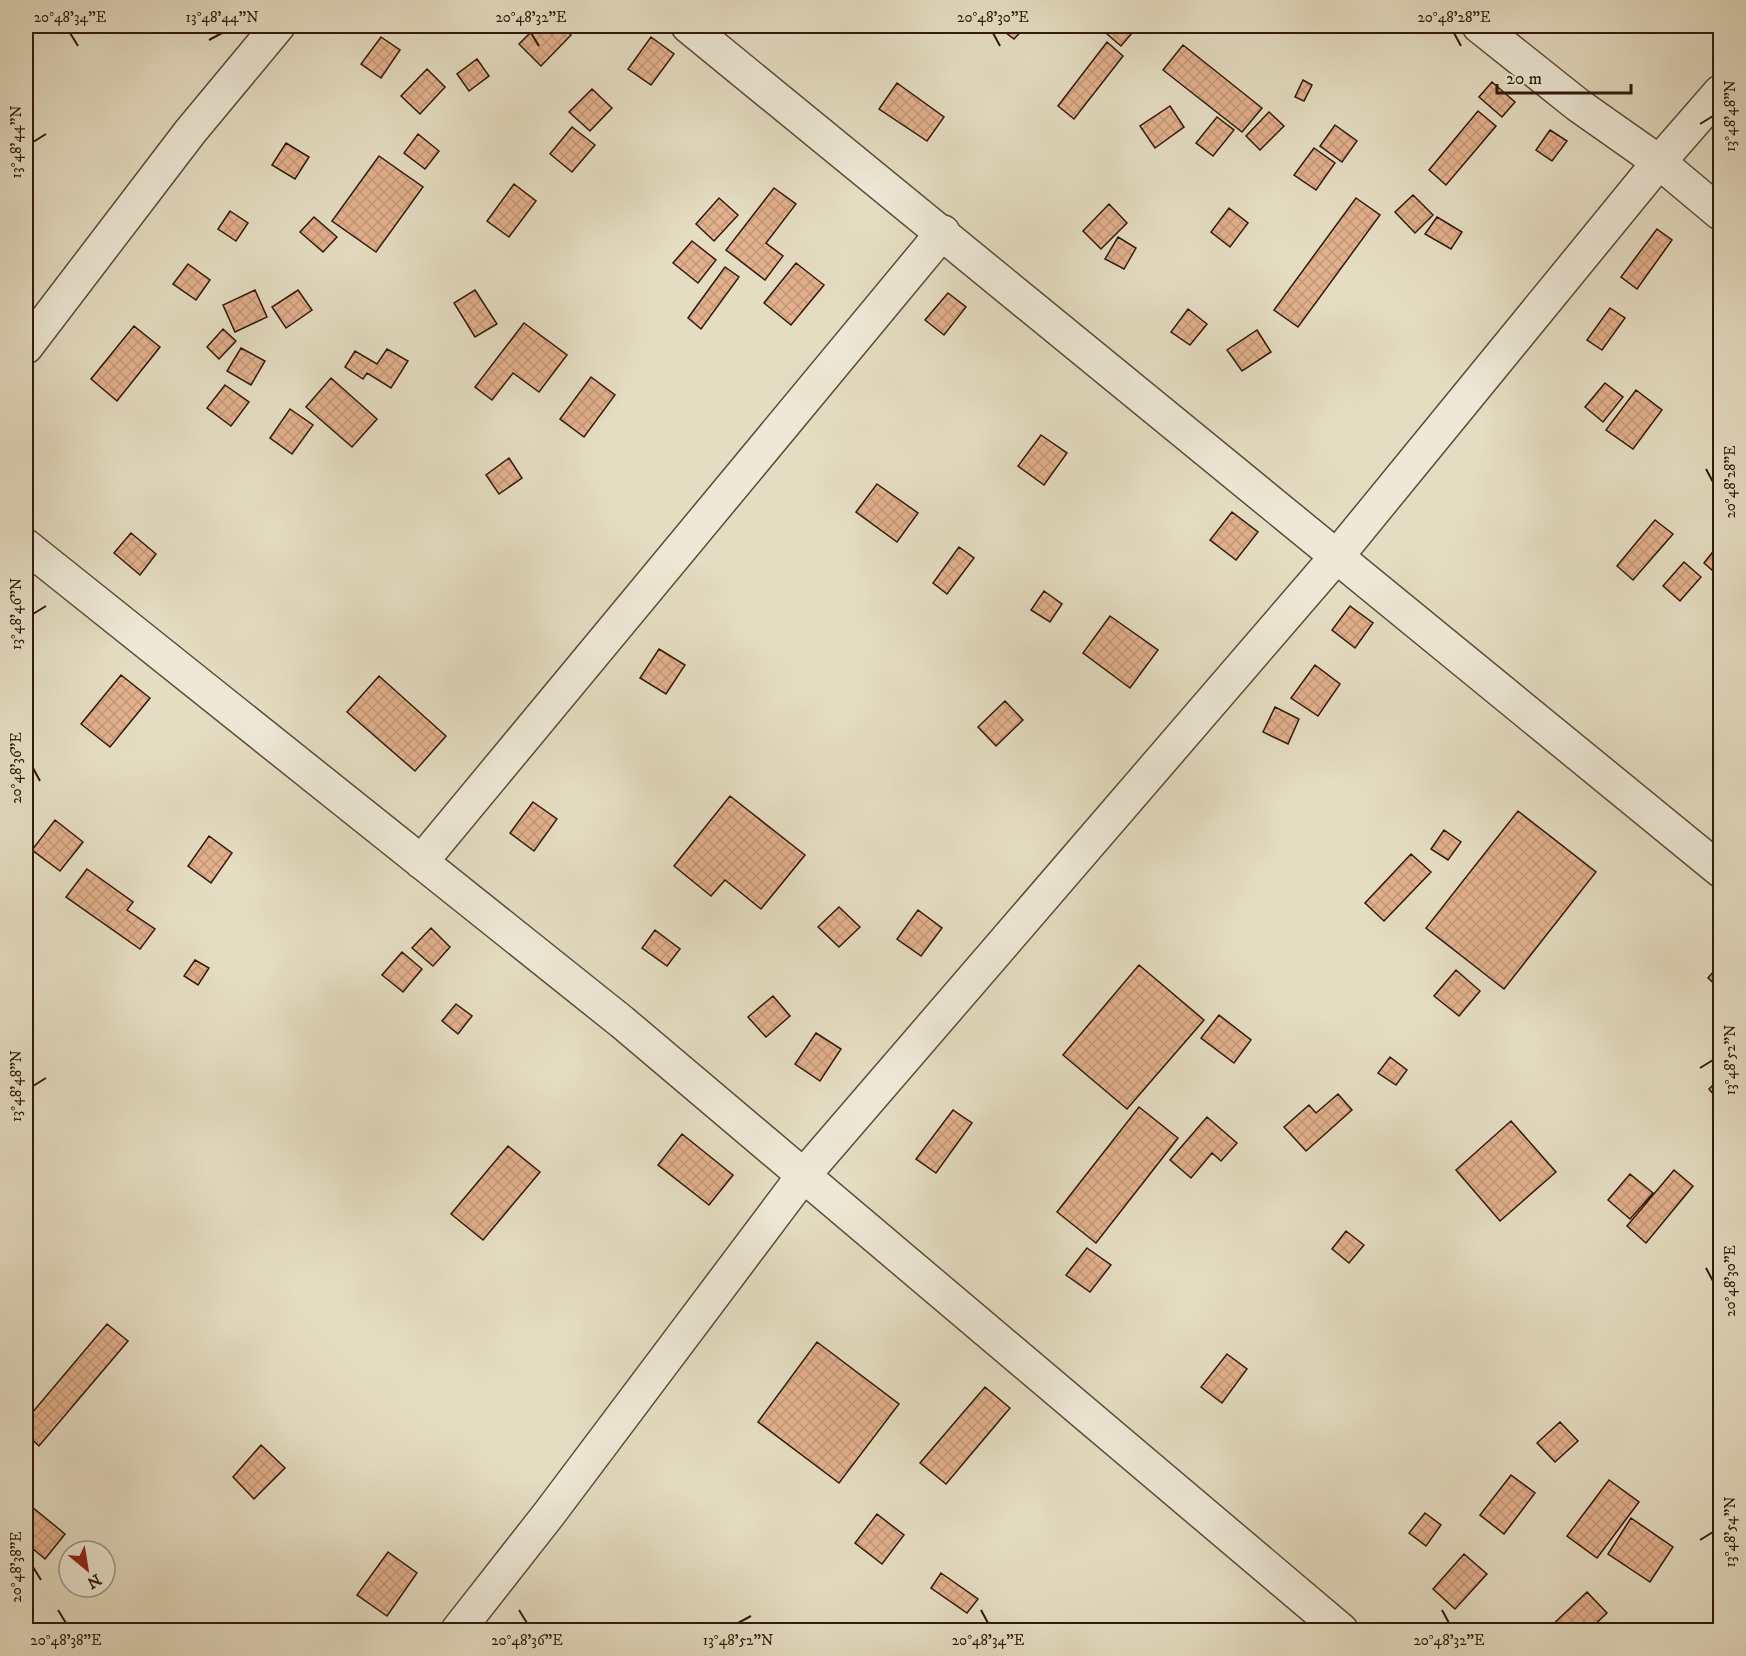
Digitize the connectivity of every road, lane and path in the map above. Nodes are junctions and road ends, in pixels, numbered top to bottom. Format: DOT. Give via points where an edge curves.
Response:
graph roads {
  1 [pos="278,26"];
  2 [pos="688,26"];
  3 [pos="1479,26"];
  4 [pos="1720,92"];
  5 [pos="1659,162"];
  6 [pos="1720,213"];
  7 [pos="942,232"];
  8 [pos="26,347"];
  9 [pos="26,546"];
  10 [pos="1337,556"];
  11 [pos="421,862"];
  12 [pos="1720,870"];
  13 [pos="802,1176"];
  14 [pos="458,1630"];
  15 [pos="1341,1630"];
  1 -- 8 [label="street" via="190,132"];
  2 -- 7 [label="street"];
  3 -- 5 [label="street" via="1578,105"];
  4 -- 5 [label="street"];
  5 -- 6 [label="street"];
  5 -- 10 [label="street"];
  7 -- 10 [label="street"];
  7 -- 11 [label="street"];
  9 -- 11 [label="street"];
  10 -- 12 [label="street"];
  10 -- 13 [label="street"];
  11 -- 13 [label="street" via="622,1022"];
  13 -- 14 [label="street"];
  13 -- 15 [label="street"];
}
